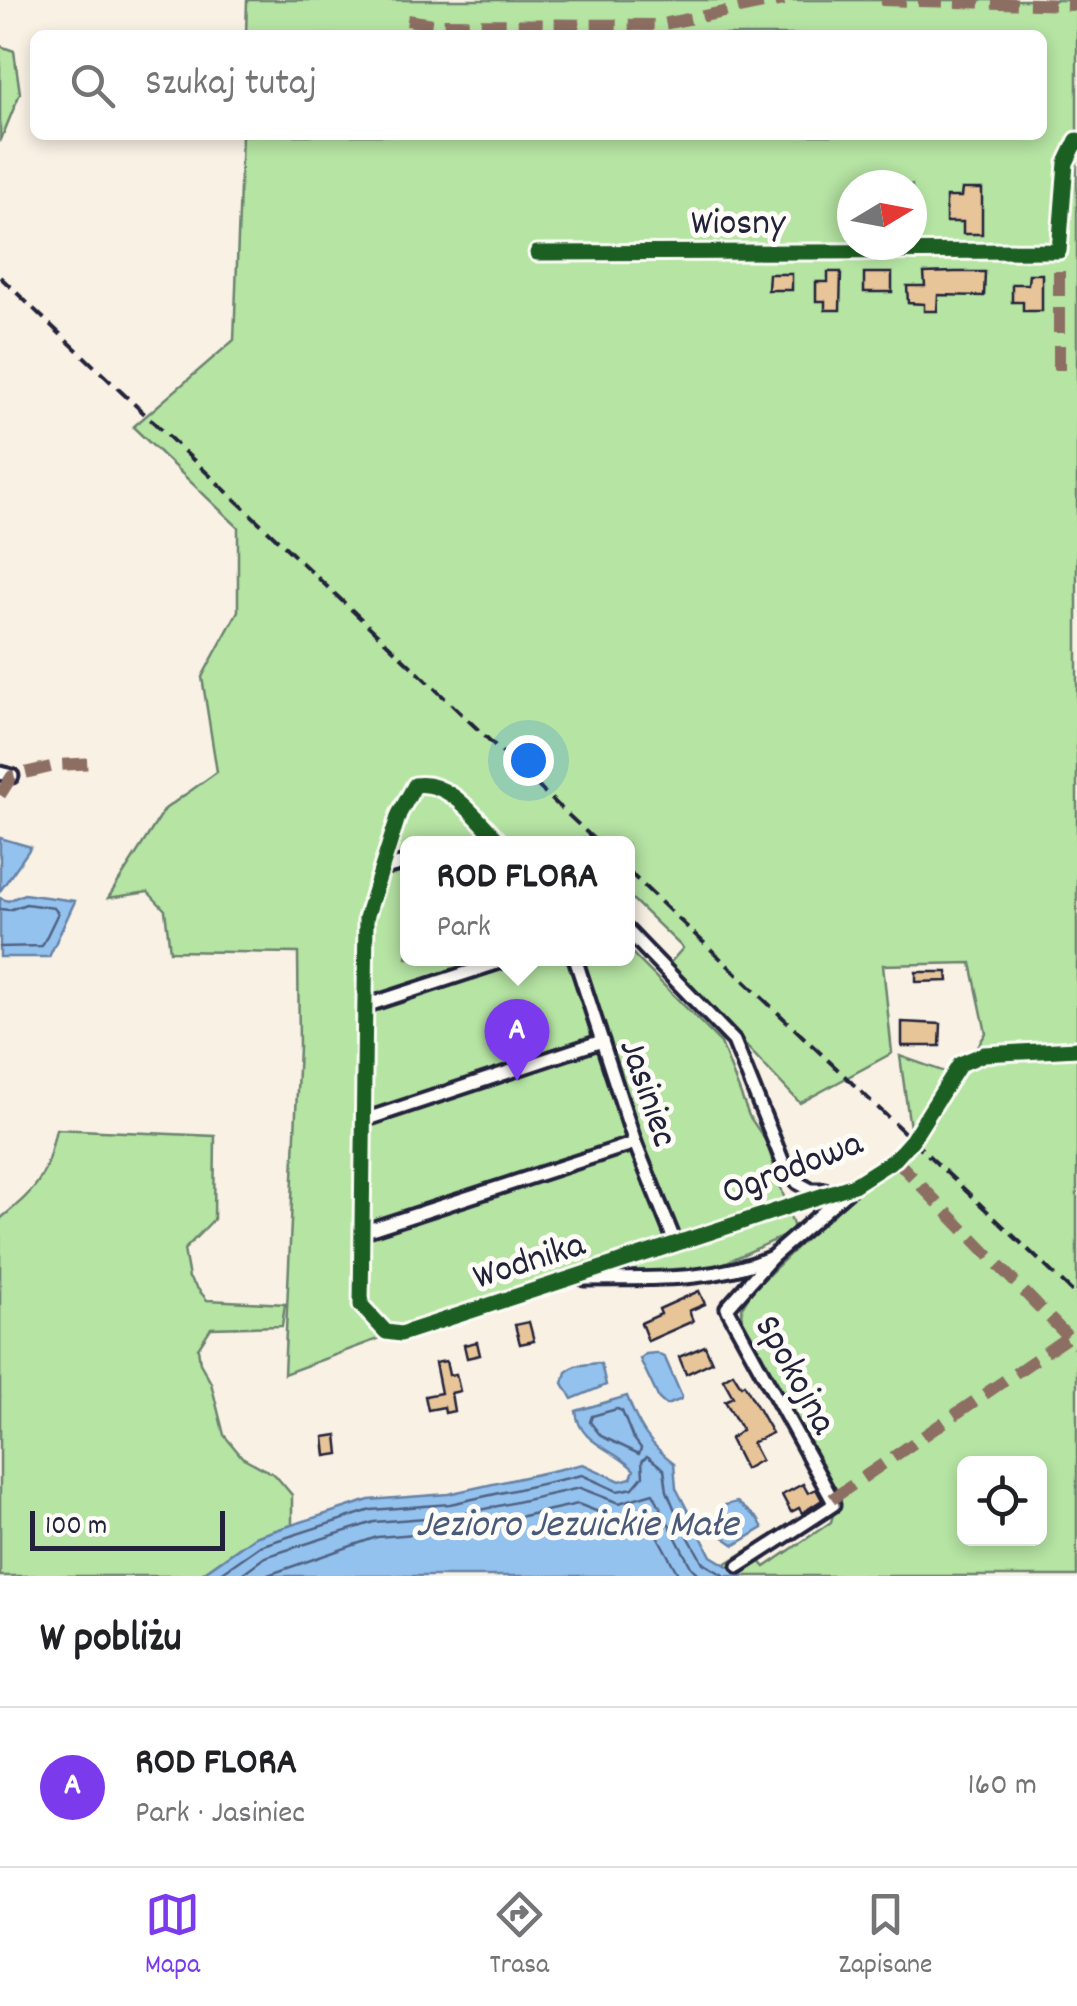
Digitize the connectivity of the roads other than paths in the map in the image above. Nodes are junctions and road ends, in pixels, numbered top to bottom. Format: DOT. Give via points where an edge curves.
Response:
graph roads {
  1 [pos="1077,140"];
  2 [pos="538,252"];
  3 [pos="494,836"];
  4 [pos="400,864"];
  5 [pos="381,869"];
  6 [pos="635,938"];
  7 [pos="488,966"];
  8 [pos="578,966"];
  9 [pos="365,1006"];
  10 [pos="602,1041"];
  11 [pos="1077,1050"];
  12 [pos="364,1120"];
  13 [pos="635,1144"];
  14 [pos="854,1185"];
  15 [pos="362,1232"];
  16 [pos="675,1242"];
  17 [pos="772,1258"];
  18 [pos="570,1279"];
  19 [pos="739,1566"];
  1 -- 2 [label="street, Wiosny" via="1066,162 1059,251"];
  3 -- 5 [label="street" via="447,790 414,785"];
  4 -- 5 [label="street"];
  5 -- 9 [label="street" via="366,918"];
  6 -- 14 [label="street" via="734,1041 798,1183 811,1190"];
  7 -- 9 [label="street"];
  8 -- 10 [label="street, Jasiniec"];
  9 -- 12 [label="street"];
  10 -- 12 [label="street"];
  10 -- 13 [label="street, Jasiniec"];
  11 -- 14 [label="street, Ogrodowa" via="984,1054 960,1064 912,1140"];
  12 -- 15 [label="street"];
  13 -- 15 [label="street"];
  13 -- 16 [label="street, Jasiniec"];
  14 -- 16 [label="street, Ogrodowa"];
  14 -- 17 [label="street"];
  15 -- 18 [label="street, Wodnika" via="361,1304 386,1332 401,1334"];
  16 -- 18 [label="street, Wodnika"];
  17 -- 18 [label="street, Spokojna" via="712,1276"];
  17 -- 19 [label="street, Spokojna" via="727,1308 833,1505"];
}
